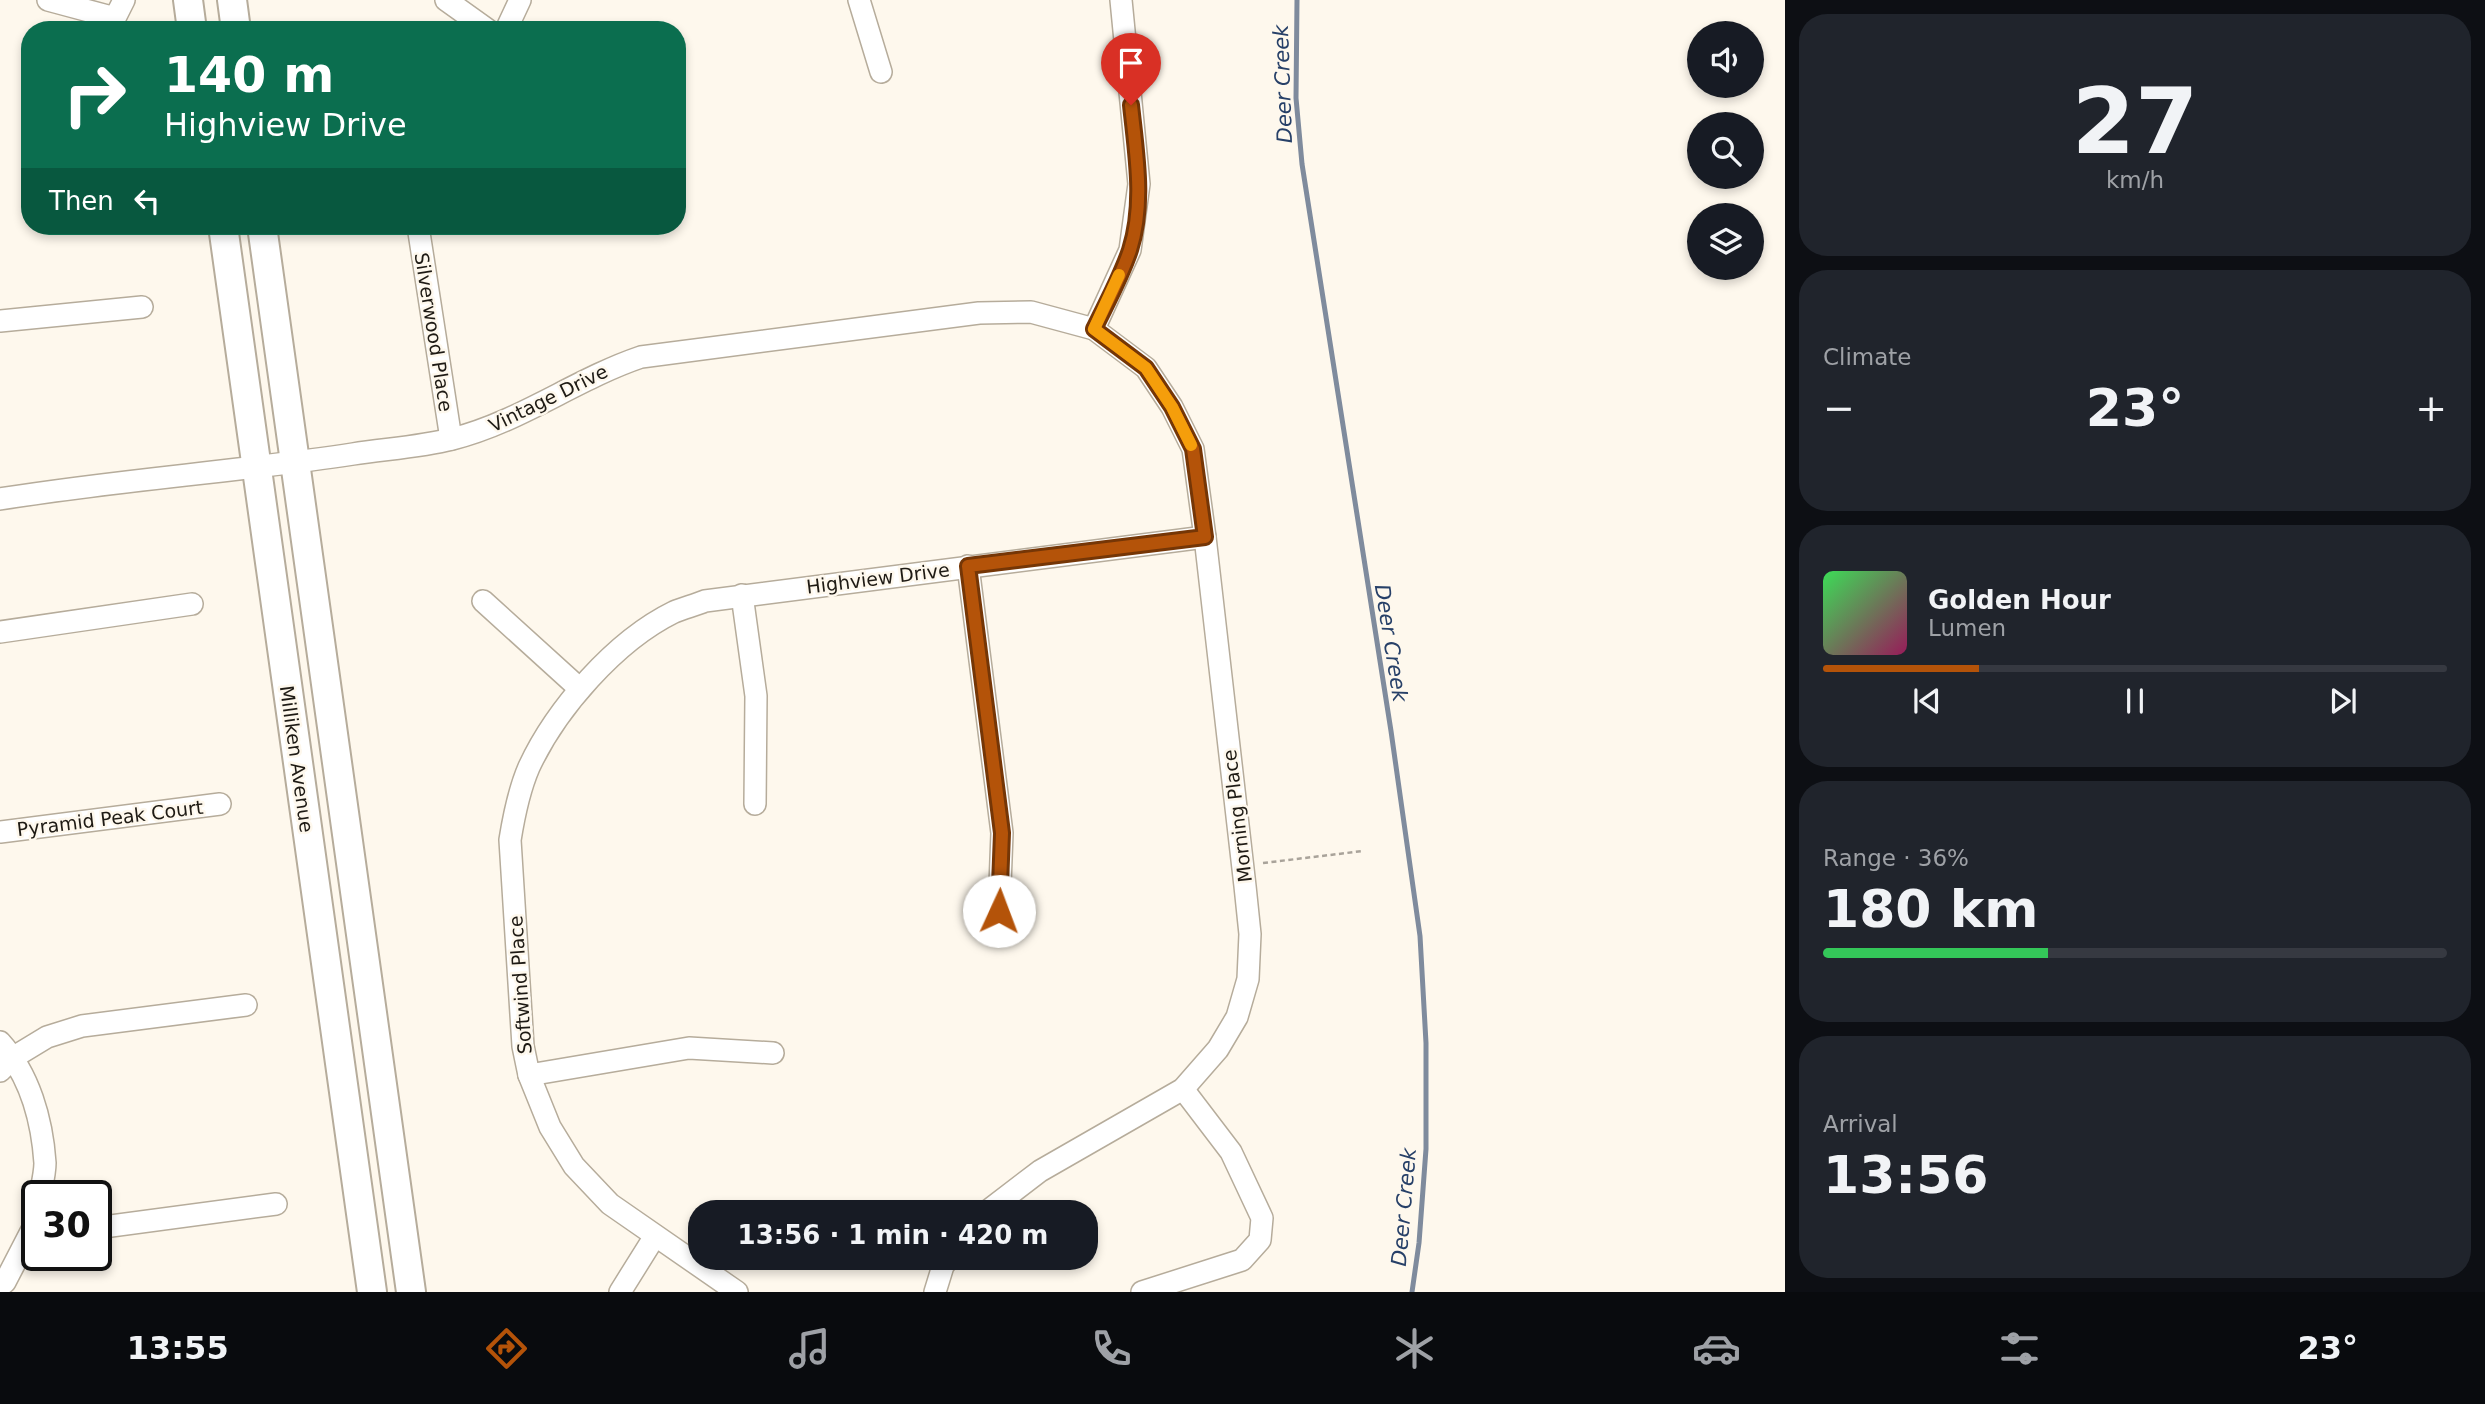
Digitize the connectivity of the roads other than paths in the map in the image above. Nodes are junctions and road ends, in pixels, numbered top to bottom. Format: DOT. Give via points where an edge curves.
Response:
graph roads {
  1 [pos="48,0"];
  2 [pos="188,0"];
  3 [pos="232,0"];
  4 [pos="446,0"];
  5 [pos="520,0"];
  6 [pos="859,0"];
  7 [pos="1121,0"];
  8 [pos="120,9"];
  9 [pos="191,21"];
  10 [pos="235,21"];
  11 [pos="475,21"];
  12 [pos="510,21"];
  13 [pos="881,72"];
  14 [pos="224,235"];
  15 [pos="263,235"];
  16 [pos="419,235"];
  17 [pos="142,307"];
  18 [pos="0,321"];
  19 [pos="1094,329"];
  20 [pos="451,439"];
  21 [pos="294,463"];
  22 [pos="258,467"];
  23 [pos="0,499"];
  24 [pos="1205,537"];
  25 [pos="968,566"];
  26 [pos="742,595"];
  27 [pos="483,601"];
  28 [pos="192,604"];
  29 [pos="0,632"];
  30 [pos="580,689"];
  31 [pos="220,804"];
  32 [pos="755,804"];
  33 [pos="0,831"];
  34 [pos="999,911"];
  35 [pos="246,1005"];
  36 [pos="773,1053"];
  37 [pos="5,1057"];
  38 [pos="529,1075"];
  39 [pos="1183,1089"];
  40 [pos="42,1180"];
  41 [pos="1002,1200"];
  42 [pos="276,1204"];
  43 [pos="112,1226"];
  44 [pos="655,1236"];
  45 [pos="21,1251"];
  46 [pos="942,1270"];
  47 [pos="0,1286"];
  48 [pos="372,1292"];
  49 [pos="411,1292"];
  50 [pos="620,1292"];
  51 [pos="737,1292"];
  52 [pos="935,1292"];
  53 [pos="1142,1292"];
  1 -- 8 [label="street"];
  2 -- 9 [label="main road"];
  3 -- 10 [label="main road"];
  4 -- 11 [label="street"];
  5 -- 12 [label="street"];
  6 -- 13 [label="street"];
  7 -- 19 [label="street" via="1139,184 1130,250"];
  14 -- 22 [label="main road, Milliken Avenue"];
  15 -- 21 [label="main road, Milliken Avenue"];
  16 -- 20 [label="street, Silverwood Place"];
  17 -- 18 [label="street"];
  19 -- 20 [label="street, Vintage Drive" via="1031,312 979,313 641,357 610,367 508,420"];
  19 -- 24 [label="street, Morning Place" via="1146,368 1172,407 1193,449"];
  20 -- 21 [label="street, Vintage Drive"];
  21 -- 22 [label="street, Vintage Drive"];
  21 -- 49 [label="main road, Milliken Avenue"];
  22 -- 23 [label="street, Vintage Drive"];
  22 -- 48 [label="main road, Milliken Avenue"];
  24 -- 25 [label="street, Highview Drive"];
  24 -- 39 [label="street, Morning Place" via="1250,934 1248,979 1237,1017 1218,1049"];
  25 -- 26 [label="street, Highview Drive"];
  25 -- 34 [label="street" via="1002,833"];
  26 -- 30 [label="street, Highview Drive" via="674,612 618,652"];
  26 -- 32 [label="street" via="756,696"];
  27 -- 30 [label="street"];
  28 -- 29 [label="street"];
  30 -- 38 [label="street, Softwind Place" via="551,725 529,769 510,840 523,1046"];
  31 -- 33 [label="street, Pyramid Peak Court"];
  35 -- 37 [label="street" via="82,1026"];
  36 -- 38 [label="street" via="689,1048"];
  37 -- 40 [label="street" via="35,1102 45,1164"];
  38 -- 44 [label="street, Softwind Place" via="550,1128 574,1167 610,1204"];
  39 -- 41 [label="street, Morning Place" via="1040,1171"];
  39 -- 53 [label="street" via="1231,1152 1262,1217 1260,1240 1242,1260"];
  42 -- 43 [label="street"];
  44 -- 50 [label="street"];
  44 -- 51 [label="street, Softwind Place"];
  45 -- 47 [label="street"];
  46 -- 52 [label="street"];
}
